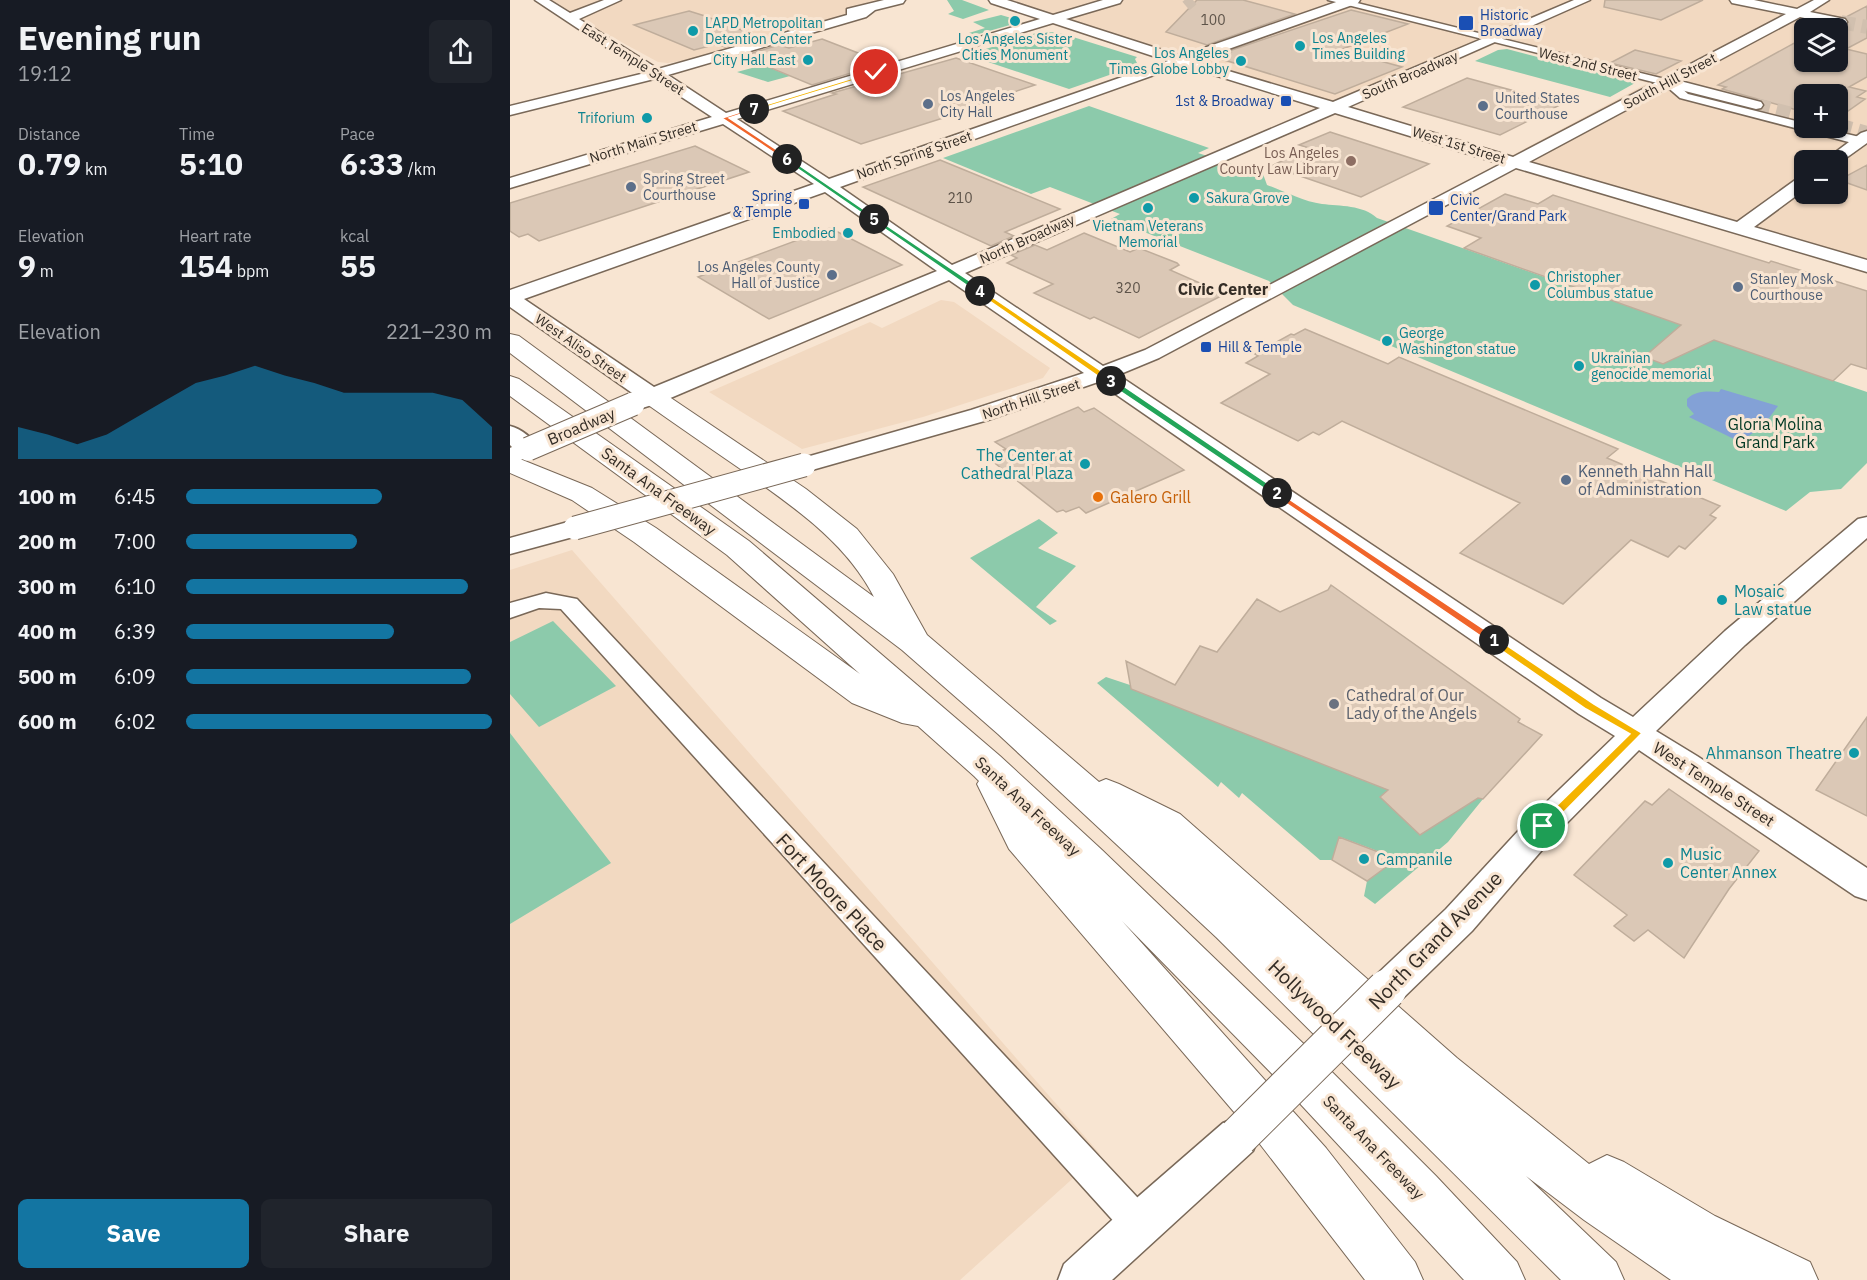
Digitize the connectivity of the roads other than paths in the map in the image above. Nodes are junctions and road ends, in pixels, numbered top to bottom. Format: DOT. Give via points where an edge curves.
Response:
graph roads {
  1 [pos="541,0"];
  2 [pos="615,0"];
  3 [pos="899,0"];
  4 [pos="995,0"];
  5 [pos="1116,0"];
  6 [pos="1584,0"];
  7 [pos="1736,0"];
  8 [pos="1823,0"];
  9 [pos="1344,1"];
  10 [pos="1798,13"];
  11 [pos="569,18"];
  12 [pos="1822,18"];
  13 [pos="1052,19"];
  14 [pos="1492,40"];
  15 [pos="1182,61"];
  16 [pos="657,74"];
  17 [pos="1669,84"];
  18 [pos="1756,105"];
  19 [pos="1334,107"];
  20 [pos="513,112"];
  21 [pos="725,118"];
  22 [pos="1794,124"];
  23 [pos="1848,136"];
  24 [pos="1865,140"];
  25 [pos="1848,151"];
  26 [pos="1517,163"];
  27 [pos="510,183"];
  28 [pos="825,185"];
  29 [pos="1794,189"];
  30 [pos="1740,229"];
  31 [pos="1867,266"];
  32 [pos="949,272"];
  33 [pos="510,298"];
  34 [pos="510,341"];
  35 [pos="1102,375"];
  36 [pos="510,384"];
  37 [pos="643,400"];
  38 [pos="514,448"];
  39 [pos="1867,525"];
  40 [pos="510,546"];
  41 [pos="510,611"];
  42 [pos="914,642"];
  43 [pos="936,723"];
  44 [pos="1637,733"];
  45 [pos="987,766"];
  46 [pos="1068,774"];
  47 [pos="1867,886"];
  48 [pos="1466,1096"];
  49 [pos="1292,1146"];
  50 [pos="1139,1224"];
  51 [pos="1080,1280"];
  52 [pos="1378,1280"];
  53 [pos="1397,1280"];
  54 [pos="1499,1280"];
  55 [pos="1598,1280"];
  56 [pos="1717,1280"];
  57 [pos="1792,1280"];
  1 -- 11 [label="main road, East Temple Street"];
  2 -- 11 [label="main road"];
  3 -- 16 [label="main road"];
  4 -- 13 [label="main road, West 1st Street"];
  5 -- 13 [label="main road, North Main Street"];
  6 -- 14 [label="main road, South Broadway"];
  7 -- 10 [label="main road"];
  8 -- 10 [label="main road, South Hill Street"];
  9 -- 14 [label="street, West 2nd Street"];
  9 -- 15 [label="main road, North Spring Street"];
  10 -- 12 [label="main road"];
  10 -- 17 [label="main road, South Hill Street"];
  11 -- 16 [label="main road, East Temple Street"];
  13 -- 15 [label="main road, West 1st Street"];
  13 -- 21 [label="main road, North Main Street"];
  14 -- 17 [label="street, West 2nd Street"];
  14 -- 19 [label="main road, South Broadway"];
  15 -- 19 [label="main road, West 1st Street"];
  15 -- 28 [label="main road, North Spring Street"];
  16 -- 20 [label="main road"];
  16 -- 21 [label="main road, East Temple Street"];
  17 -- 18 [label="main road, West 2nd Street"];
  17 -- 22 [label="street, West 2nd Street" via="1684,96"];
  17 -- 26 [label="main road, South Hill Street"];
  19 -- 26 [label="main road, West 1st Street"];
  19 -- 32 [label="main road, North Broadway"];
  21 -- 27 [label="main road, North Main Street"];
  21 -- 28 [label="main road, West Temple Street"];
  23 -- 24 [label="street, West 2nd Street"];
  24 -- 25 [label="main road"];
  26 -- 30 [label="main road, West 1st Street"];
  26 -- 35 [label="main road, North Hill Street" via="1209,326"];
  28 -- 32 [label="main road, West Temple Street"];
  28 -- 33 [label="main road, North Spring Street"];
  29 -- 30 [label="main road"];
  30 -- 31 [label="main road, West 1st Street"];
  32 -- 35 [label="main road, West Temple Street"];
  32 -- 37 [label="main road, North Broadway"];
  33 -- 37 [label="main road, West Aliso Street" via="635,387"];
  34 -- 42 [label="highway, Santa Ana Freeway"];
  35 -- 40 [label="main road, North Hill Street, bridge" via="1022,403"];
  35 -- 44 [label="main road, West Temple Street" via="1590,706"];
  36 -- 43 [label="highway, Santa Ana Freeway" via="738,548"];
  37 -- 38 [label="main road, Broadway, bridge"];
  37 -- 42 [label="highway" via="796,495 846,536 882,581"];
  38 -- 43 [label="highway" via="645,535 864,694"];
  39 -- 44 [label="main road, North Grand Avenue" via="1735,638"];
  41 -- 50 [label="street, Fort Moore Place" via="546,599 568,604"];
  42 -- 46 [label="highway, Santa Ana Freeway"];
  43 -- 45 [label="highway, Santa Ana Freeway"];
  44 -- 47 [label="main road, West Temple Street"];
  44 -- 50 [label="main road, North Grand Avenue, bridge" via="1543,826 1459,920 1238,1137"];
  45 -- 49 [label="highway" via="1023,838"];
  45 -- 54 [label="highway, Santa Ana Freeway" via="1287,1058"];
  46 -- 48 [label="highway" via="1166,825"];
  46 -- 55 [label="highway, Hollywood Freeway" via="1341,1029"];
  48 -- 56 [label="highway" via="1601,1203"];
  48 -- 57 [label="highway" via="1554,1144 1642,1202"];
  49 -- 52 [label="highway"];
  49 -- 53 [label="highway" via="1358,1225"];
  50 -- 51 [label="main road, North Grand Avenue"];
}
